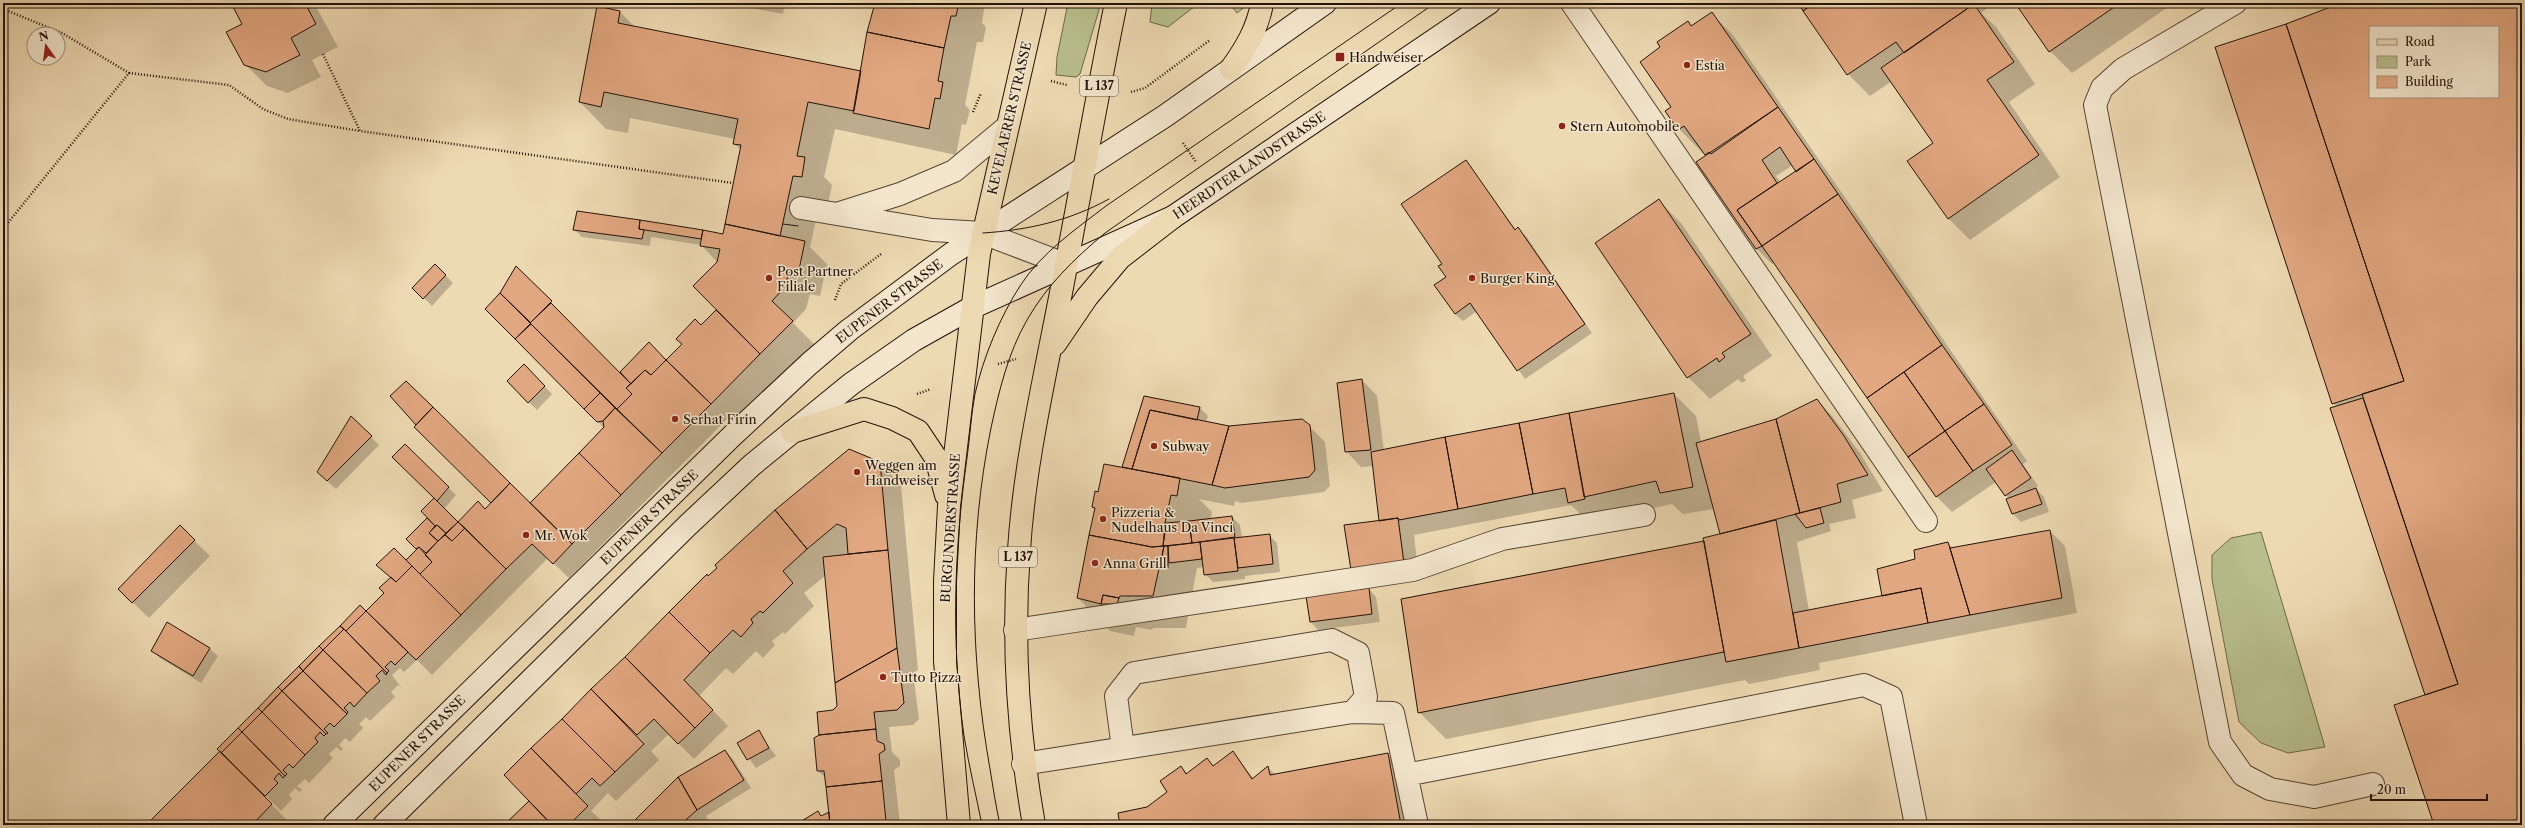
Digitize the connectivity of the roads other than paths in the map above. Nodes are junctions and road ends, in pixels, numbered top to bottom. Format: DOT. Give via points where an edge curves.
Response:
graph roads {
  1 [pos="1036,3"];
  2 [pos="1116,3"];
  3 [pos="1262,3"];
  4 [pos="1325,3"];
  5 [pos="1489,3"];
  6 [pos="1572,3"];
  7 [pos="2234,3"];
  8 [pos="1231,69"];
  9 [pos="1007,127"];
  10 [pos="1084,170"];
  11 [pos="801,208"];
  12 [pos="835,214"];
  13 [pos="1174,217"];
  14 [pos="983,233"];
  15 [pos="1067,265"];
  16 [pos="971,308"];
  17 [pos="1049,352"];
  18 [pos="792,432"];
  19 [pos="949,506"];
  20 [pos="1644,516"];
  21 [pos="1926,521"];
  22 [pos="1015,630"];
  23 [pos="1353,712"];
  24 [pos="1122,748"];
  25 [pos="1023,764"];
  26 [pos="1406,775"];
  27 [pos="2373,784"];
  28 [pos="334,825"];
  29 [pos="384,825"];
  30 [pos="959,825"];
  31 [pos="1034,825"];
  32 [pos="1417,825"];
  33 [pos="1916,825"];
  1 -- 9 [label="main road, KEVELAERER STRASSE"];
  2 -- 10 [label="main road, L 137"];
  3 -- 8 [label="main road" via="1260,19 1248,45"];
  4 -- 8 [label="main road"];
  5 -- 13 [label="main road, HEERDTER LANDSTRASSE"];
  6 -- 21 [label="main road"];
  7 -- 27 [label="main road" via="2123,69 2102,88 2095,105 2220,742 2243,775 2270,789 2314,798"];
  8 -- 10 [label="main road"];
  9 -- 12 [label="main road" via="954,171 900,194"];
  9 -- 14 [label="main road, KEVELAERER STRASSE"];
  10 -- 14 [label="main road"];
  10 -- 15 [label="main road, L 137"];
  11 -- 12 [label="main road"];
  12 -- 14 [label="main road" via="932,230"];
  13 -- 15 [label="main road, HEERDTER LANDSTRASSE"];
  13 -- 17 [label="main road" via="1120,258 1087,297"];
  14 -- 15 [label="main road"];
  14 -- 16 [label="main road, BURGUNDERSTRASSE"];
  14 -- 28 [label="main road, EUPENER STRASSE" via="883,303 809,364"];
  15 -- 16 [label="main road, HEERDTER LANDSTRASSE"];
  15 -- 17 [label="main road, L 137"];
  16 -- 18 [label="main road" via="914,340 875,367"];
  16 -- 19 [label="main road, BURGUNDERSTRASSE"];
  17 -- 22 [label="main road, L 137" via="1029,468 1020,542"];
  18 -- 19 [label="main road" via="864,409 892,418 918,432 936,458"];
  18 -- 29 [label="main road" via="688,525"];
  19 -- 30 [label="main road, BURGUNDERSTRASSE" via="945,581 945,661"];
  20 -- 22 [label="main road" via="1502,539 1413,570"];
  22 -- 25 [label="main road, L 137" via="1017,704"];
  23 -- 24 [label="main road"];
  23 -- 24 [label="main road" via="1366,697 1358,653 1332,640 1134,673 1116,696"];
  23 -- 26 [label="main road" via="1393,713"];
  24 -- 25 [label="main road"];
  25 -- 31 [label="main road, L 137"];
  26 -- 32 [label="main road"];
  26 -- 33 [label="main road" via="1864,685 1891,697"];
}
